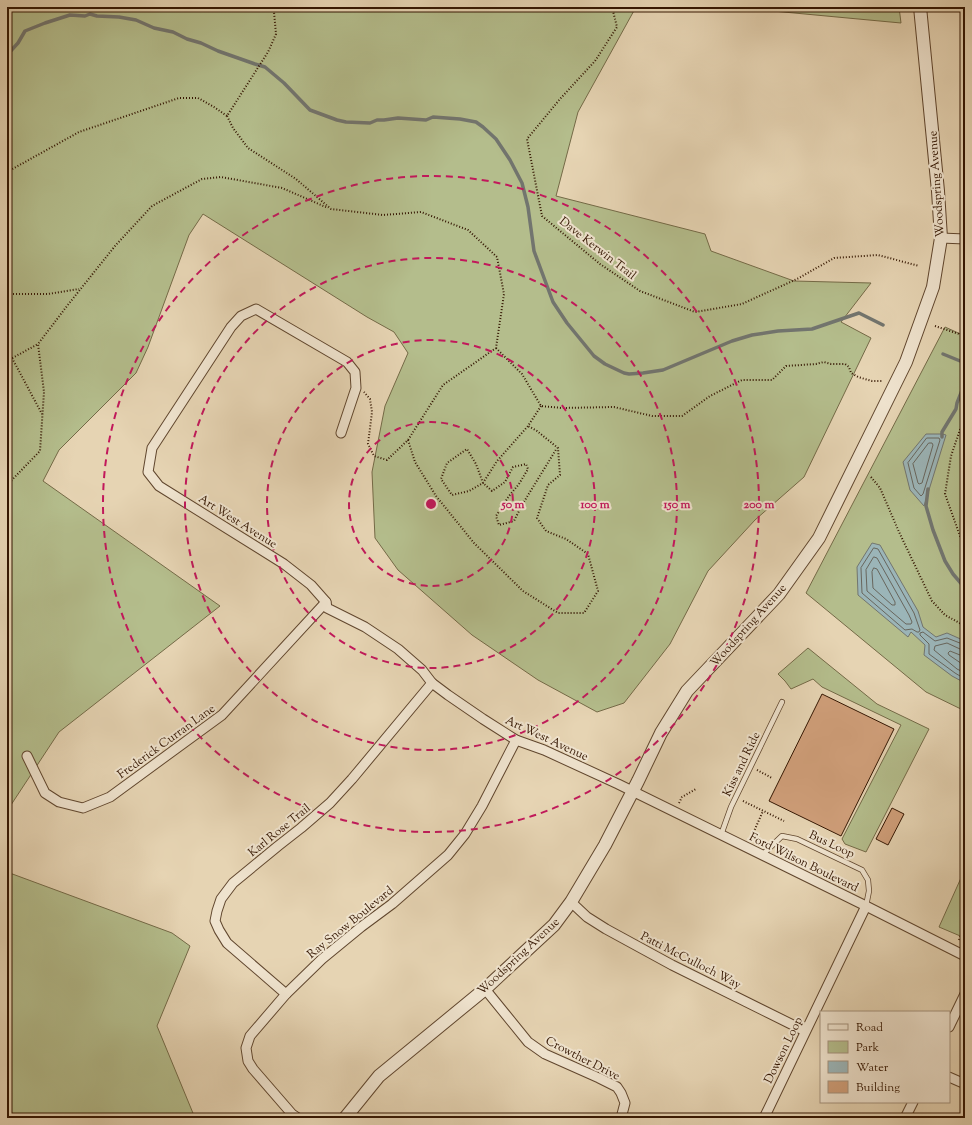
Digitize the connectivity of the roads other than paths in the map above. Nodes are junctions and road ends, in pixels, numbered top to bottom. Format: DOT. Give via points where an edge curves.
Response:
graph roads {
  1 [pos="920,7"];
  2 [pos="940,238"];
  3 [pos="965,239"];
  4 [pos="341,433"];
  5 [pos="326,602"];
  6 [pos="432,683"];
  7 [pos="782,702"];
  8 [pos="516,740"];
  9 [pos="27,756"];
  10 [pos="632,792"];
  11 [pos="721,835"];
  12 [pos="762,855"];
  13 [pos="571,902"];
  14 [pos="866,906"];
  15 [pos="965,956"];
  16 [pos="485,989"];
  17 [pos="286,994"];
  18 [pos="965,994"];
  19 [pos="950,1025"];
  20 [pos="805,1031"];
  21 [pos="950,1077"];
  22 [pos="965,1084"];
  23 [pos="912,1103"];
  24 [pos="298,1118"];
  25 [pos="345,1118"];
  26 [pos="621,1118"];
  27 [pos="764,1118"];
  28 [pos="905,1118"];
  1 -- 2 [label="street, Woodspring Avenue" via="938,191"];
  2 -- 3 [label="street"];
  2 -- 10 [label="street, Woodspring Avenue" via="933,287 906,362 818,538 779,594 687,691 661,733"];
  4 -- 5 [label="street, Art West Avenue" via="356,388 356,372 347,362 256,310 241,316 231,327 152,448 148,472 159,486 284,564 311,585"];
  5 -- 6 [label="street, Art West Avenue" via="327,608 364,627 398,649 422,670"];
  5 -- 9 [label="street, Frederick Curran Lane" via="222,716 110,797 83,808 59,802 46,793"];
  6 -- 8 [label="street, Art West Avenue"];
  6 -- 17 [label="street, Karl Rose Trail" via="330,803 233,883 221,899 215,921 227,943"];
  7 -- 11 [label="lane, Kiss and Ride" via="731,807"];
  8 -- 10 [label="street, Art West Avenue" via="544,750"];
  8 -- 17 [label="street, Ray Snow Boulevard" via="469,828 448,856 322,959"];
  10 -- 11 [label="street, Ford Wilson Boulevard"];
  10 -- 13 [label="street, Woodspring Avenue" via="605,845"];
  11 -- 12 [label="street, Ford Wilson Boulevard"];
  12 -- 14 [label="street, Ford Wilson Boulevard"];
  12 -- 14 [label="lane, Bus Loop" via="782,836 796,838 862,870 868,880"];
  13 -- 16 [label="street, Woodspring Avenue" via="554,925"];
  13 -- 20 [label="street, Patti McCulloch Way" via="587,917 658,958"];
  14 -- 15 [label="street, Ford Wilson Boulevard"];
  14 -- 20 [label="street, Dowson Loop"];
  16 -- 25 [label="street, Woodspring Avenue" via="379,1076"];
  16 -- 26 [label="street, Crowther Drive" via="528,1042 545,1054 617,1087 624,1103"];
  17 -- 24 [label="street, Ray Snow Boulevard" via="250,1036 246,1048 248,1061 253,1069"];
  18 -- 19 [label="street"];
  20 -- 27 [label="street, Dowson Loop"];
  21 -- 22 [label="street"];
  23 -- 28 [label="street"];
}
